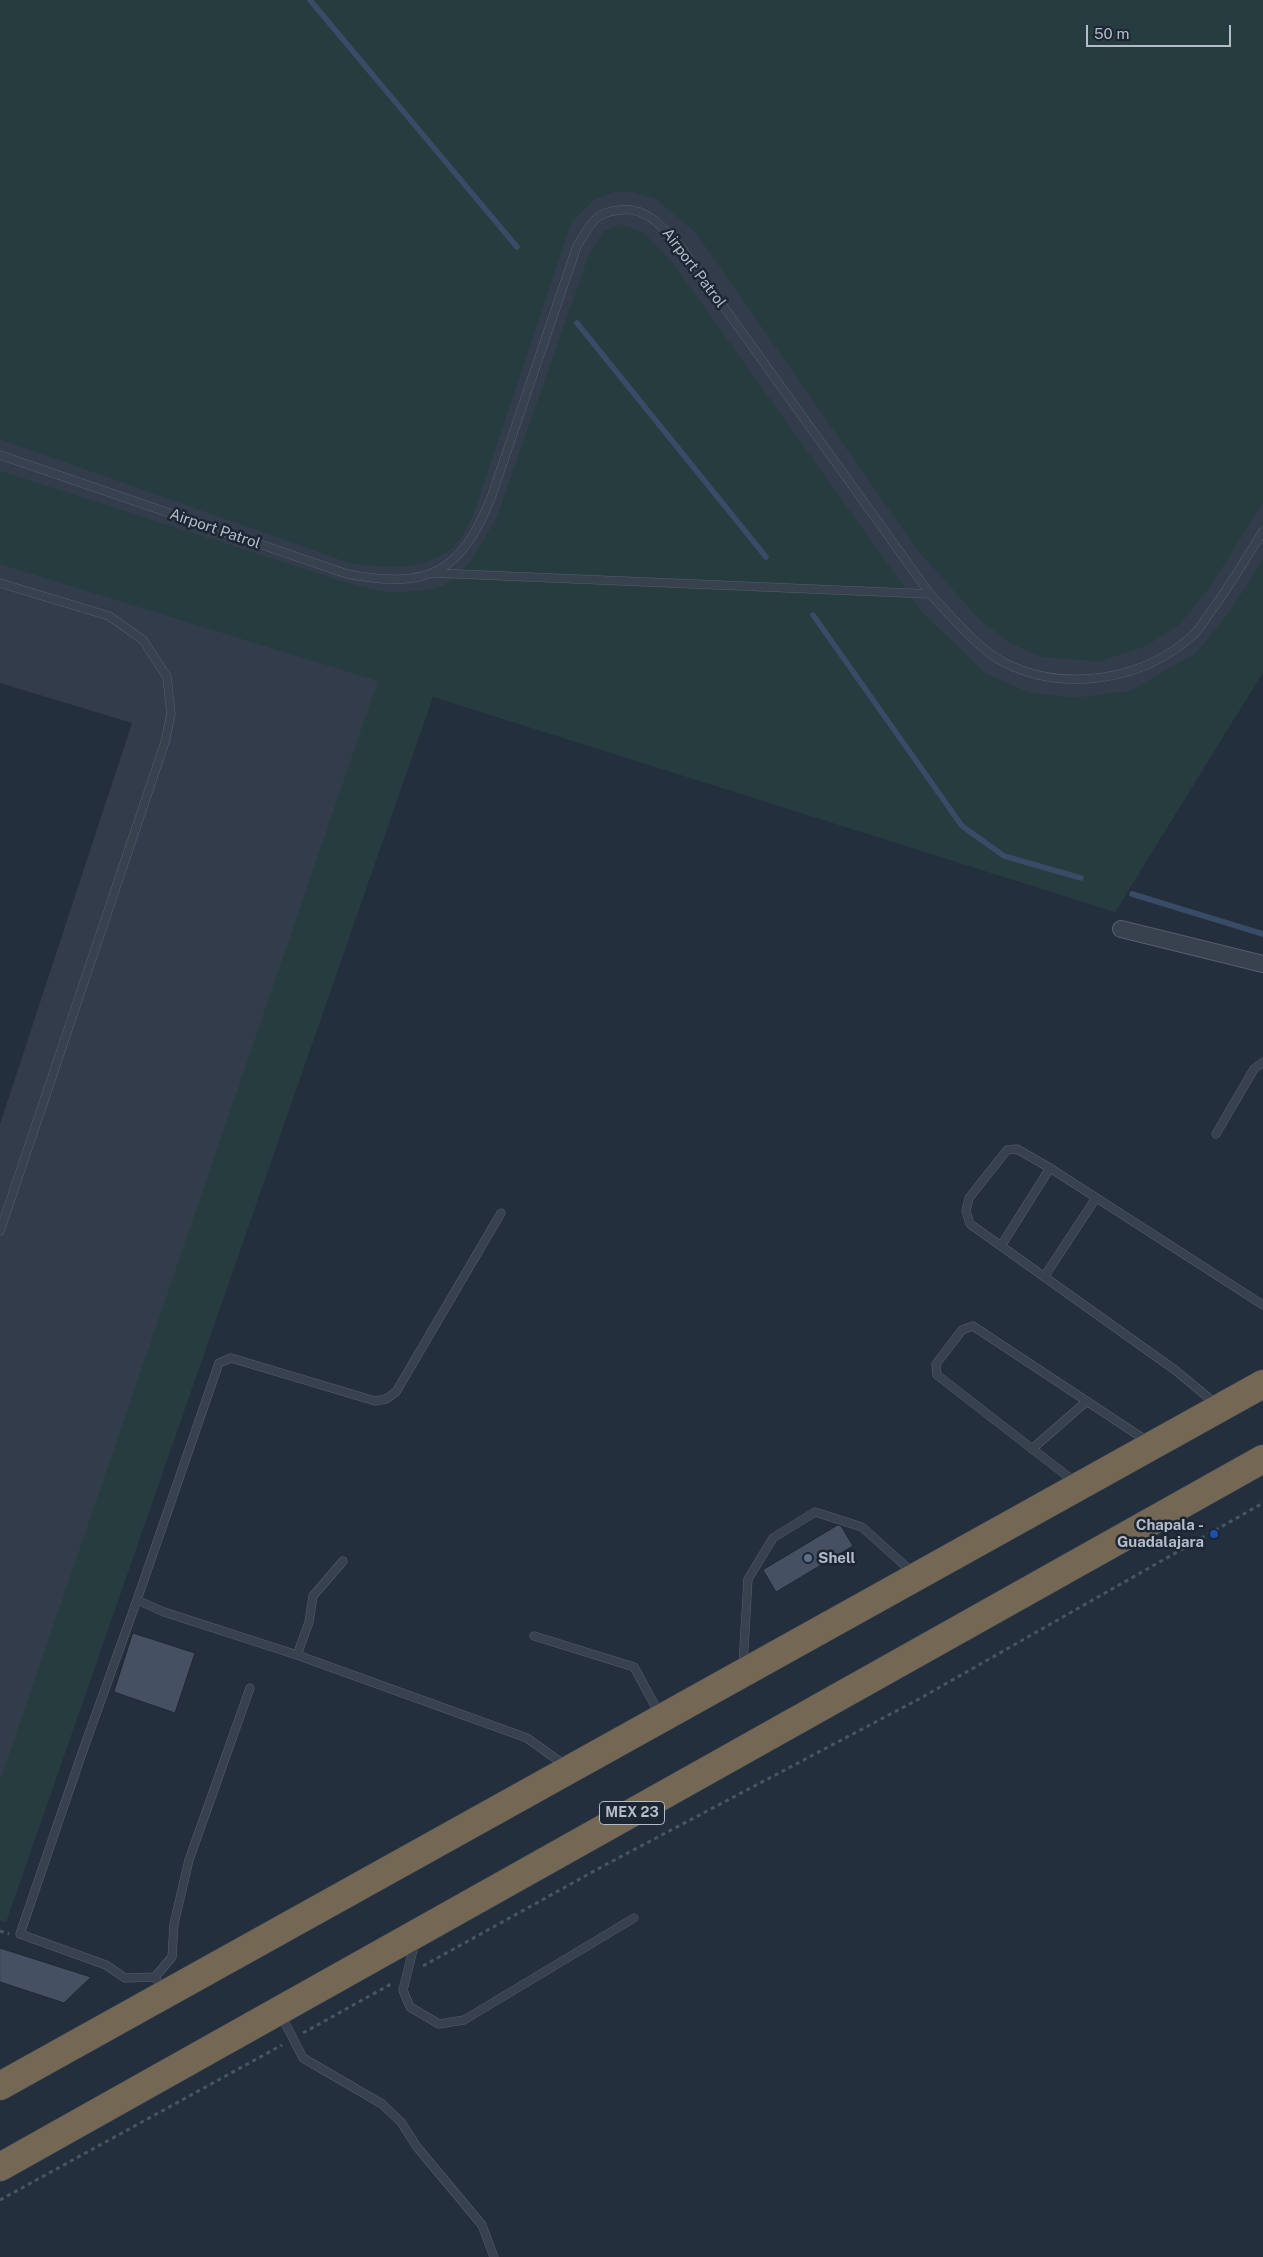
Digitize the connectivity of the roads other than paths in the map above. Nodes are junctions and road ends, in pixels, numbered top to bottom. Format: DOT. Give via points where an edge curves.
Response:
graph roads {
  1 [pos="0,455"];
  2 [pos="1263,531"];
  3 [pos="434,573"];
  4 [pos="0,583"];
  5 [pos="930,594"];
  6 [pos="1121,929"];
  7 [pos="1263,964"];
  8 [pos="1263,1062"];
  9 [pos="1216,1134"];
  10 [pos="1050,1168"];
  11 [pos="1096,1198"];
  12 [pos="501,1213"];
  13 [pos="0,1231"];
  14 [pos="1001,1246"];
  15 [pos="1044,1277"];
  16 [pos="1263,1305"];
  17 [pos="1263,1384"];
  18 [pos="1087,1401"];
  19 [pos="1220,1408"];
  20 [pos="1153,1445"];
  21 [pos="1032,1450"];
  22 [pos="1263,1459"];
  23 [pos="1080,1486"];
  24 [pos="343,1561"];
  25 [pos="917,1577"];
  26 [pos="138,1600"];
  27 [pos="534,1636"];
  28 [pos="297,1655"];
  29 [pos="742,1674"];
  30 [pos="250,1688"];
  31 [pos="662,1718"];
  32 [pos="570,1770"];
  33 [pos="634,1918"];
  34 [pos="418,1933"];
  35 [pos="160,1985"];
  36 [pos="278,2011"];
  37 [pos="0,2086"];
  38 [pos="0,2167"];
  39 [pos="494,2257"];
  1 -- 3 [label="lane, Airport Patrol" via="347,574 392,580 414,579"];
  2 -- 5 [label="lane, Airport Patrol" via="1222,597 1194,634 1165,656 1134,670 1100,679 1034,674 1004,662 970,636"];
  3 -- 5 [label="lane, Airport Patrol"];
  3 -- 5 [label="lane, Airport Patrol" via="470,543 480,524 576,246 598,217 626,209 642,212 661,225 683,250"];
  4 -- 13 [label="lane" via="109,616 143,640 166,677 171,714 166,742"];
  6 -- 7 [label="street"];
  8 -- 9 [label="lane" via="1254,1069"];
  10 -- 11 [label="lane"];
  10 -- 14 [label="lane"];
  10 -- 14 [label="lane" via="1017,1149 1007,1150 969,1198 966,1211 970,1224"];
  11 -- 15 [label="lane"];
  11 -- 16 [label="lane"];
  12 -- 26 [label="lane" via="396,1392 386,1399 375,1401 231,1358 219,1363"];
  14 -- 15 [label="lane"];
  15 -- 19 [label="lane" via="1175,1370"];
  17 -- 19 [label="highway"];
  18 -- 20 [label="lane"];
  18 -- 21 [label="lane"];
  18 -- 21 [label="lane" via="973,1326 962,1330 936,1364 937,1375"];
  19 -- 20 [label="highway"];
  20 -- 23 [label="highway"];
  21 -- 23 [label="lane"];
  22 -- 34 [label="highway, MEX 23"];
  23 -- 25 [label="highway"];
  24 -- 28 [label="lane" via="313,1596 309,1622"];
  25 -- 29 [label="highway"];
  25 -- 29 [label="lane" via="862,1527 816,1512 773,1538 748,1579"];
  26 -- 28 [label="lane" via="164,1612"];
  26 -- 35 [label="lane" via="20,1934 106,1965 125,1978"];
  27 -- 31 [label="lane" via="634,1667"];
  28 -- 32 [label="lane" via="527,1738"];
  29 -- 31 [label="highway"];
  30 -- 35 [label="lane" via="189,1860 174,1924 172,1956"];
  31 -- 32 [label="highway"];
  32 -- 35 [label="highway"];
  33 -- 34 [label="lane" via="464,2020 439,2024 410,2007 404,1990"];
  34 -- 36 [label="highway, MEX 23"];
  35 -- 37 [label="highway"];
  36 -- 38 [label="highway, MEX 23"];
  36 -- 39 [label="lane" via="303,2058 382,2104 401,2122 417,2148 482,2225"];
}
